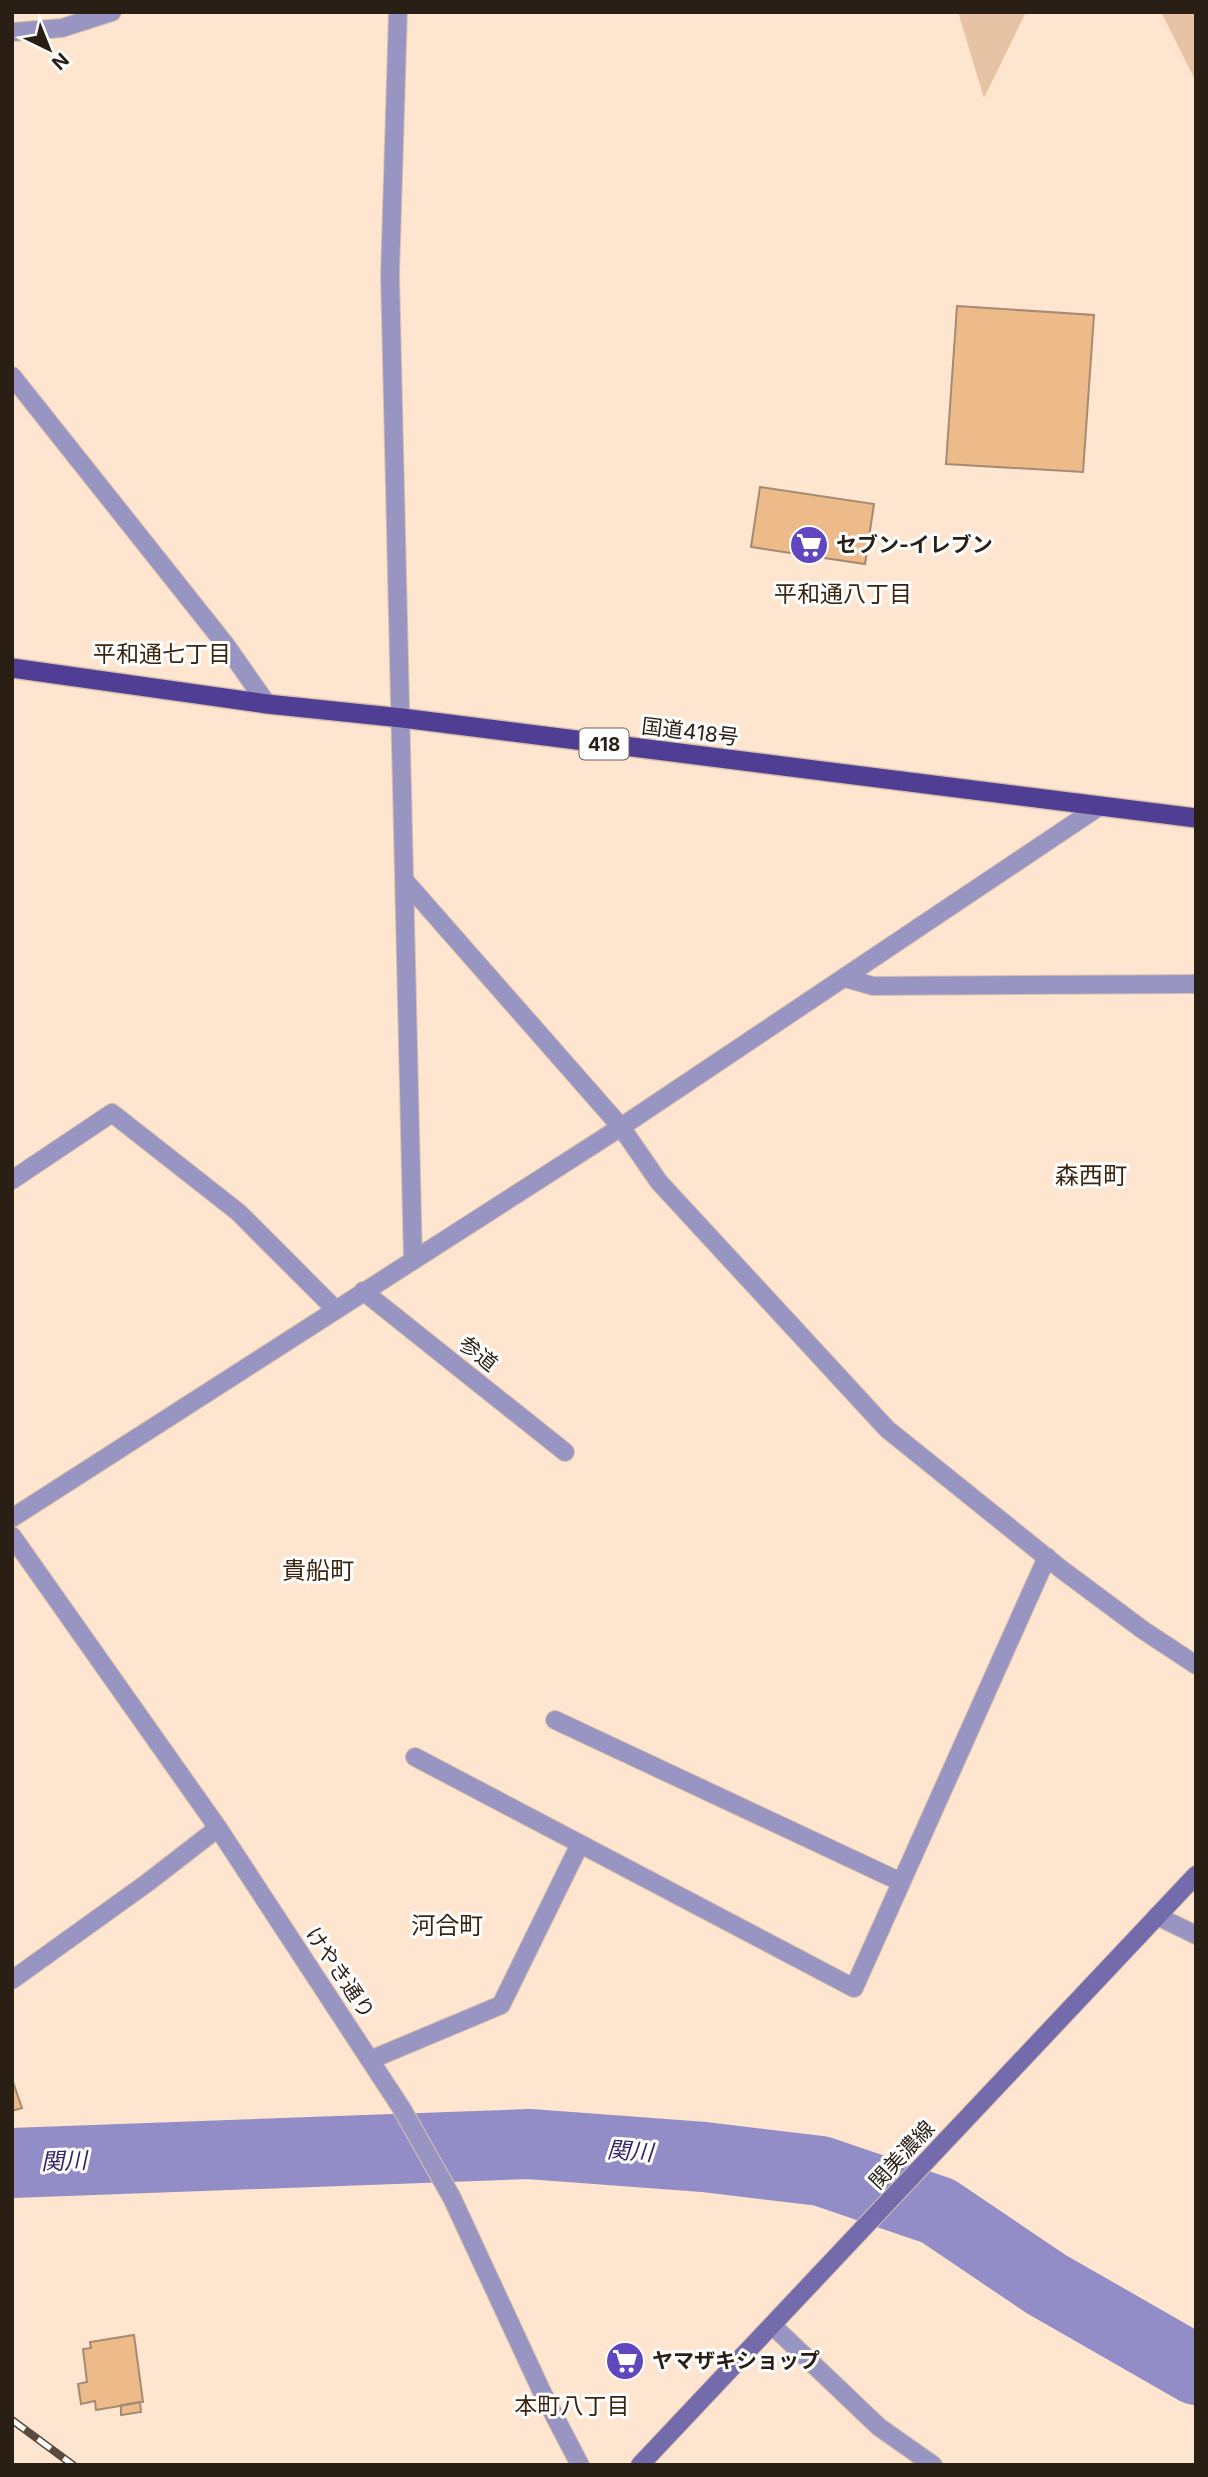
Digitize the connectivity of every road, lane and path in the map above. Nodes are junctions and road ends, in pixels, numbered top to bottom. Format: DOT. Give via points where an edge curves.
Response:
graph roads {
  1 [pos="112,12"];
  2 [pos="398,12"];
  3 [pos="12,32"];
  4 [pos="12,376"];
  5 [pos="12,668"];
  6 [pos="267,704"];
  7 [pos="402,718"];
  8 [pos="1100,806"];
  9 [pos="1196,818"];
  10 [pos="405,881"];
  11 [pos="845,978"];
  12 [pos="1196,984"];
  13 [pos="621,1127"];
  14 [pos="12,1180"];
  15 [pos="413,1260"];
  16 [pos="363,1291"];
  17 [pos="335,1309"];
  18 [pos="565,1452"];
  19 [pos="12,1518"];
  20 [pos="12,1535"];
  21 [pos="1047,1558"];
  22 [pos="1196,1665"];
  23 [pos="555,1720"];
  24 [pos="415,1757"];
  25 [pos="218,1828"];
  26 [pos="580,1844"];
  27 [pos="1196,1875"];
  28 [pos="901,1882"];
  29 [pos="1157,1916"];
  30 [pos="1196,1935"];
  31 [pos="12,1980"];
  32 [pos="370,2060"];
  33 [pos="773,2326"];
  34 [pos="580,2465"];
  35 [pos="640,2465"];
  36 [pos="933,2465"];
  1 -- 3 [label="street" via="62,28"];
  2 -- 7 [label="street" via="390,275"];
  4 -- 6 [label="street" via="225,644"];
  5 -- 6 [label="highway, 国道418号 / 418"];
  6 -- 7 [label="highway, 国道418号 / 418"];
  7 -- 8 [label="highway, 国道418号 / 418"];
  7 -- 10 [label="street"];
  8 -- 9 [label="highway, 国道418号 / 418"];
  8 -- 11 [label="street"];
  10 -- 13 [label="street"];
  10 -- 15 [label="street"];
  11 -- 12 [label="street" via="873,986"];
  11 -- 13 [label="street"];
  13 -- 15 [label="street"];
  13 -- 21 [label="street" via="659,1182 887,1429"];
  14 -- 17 [label="street" via="112,1113 238,1212"];
  15 -- 16 [label="street"];
  16 -- 17 [label="street"];
  16 -- 18 [label="street, 参道"];
  17 -- 19 [label="street"];
  20 -- 25 [label="street, けやき通り"];
  21 -- 22 [label="street"];
  21 -- 28 [label="street"];
  23 -- 28 [label="street"];
  24 -- 26 [label="street"];
  25 -- 31 [label="street"];
  25 -- 32 [label="street, けやき通り"];
  26 -- 28 [label="street" via="854,1988"];
  26 -- 32 [label="street" via="500,2005"];
  27 -- 29 [label="main road, 関美濃線"];
  29 -- 30 [label="street"];
  29 -- 33 [label="main road, 関美濃線"];
  32 -- 34 [label="street, けやき通り" via="452,2198"];
  33 -- 35 [label="main road, 関美濃線"];
  33 -- 36 [label="street" via="879,2427"];
}
